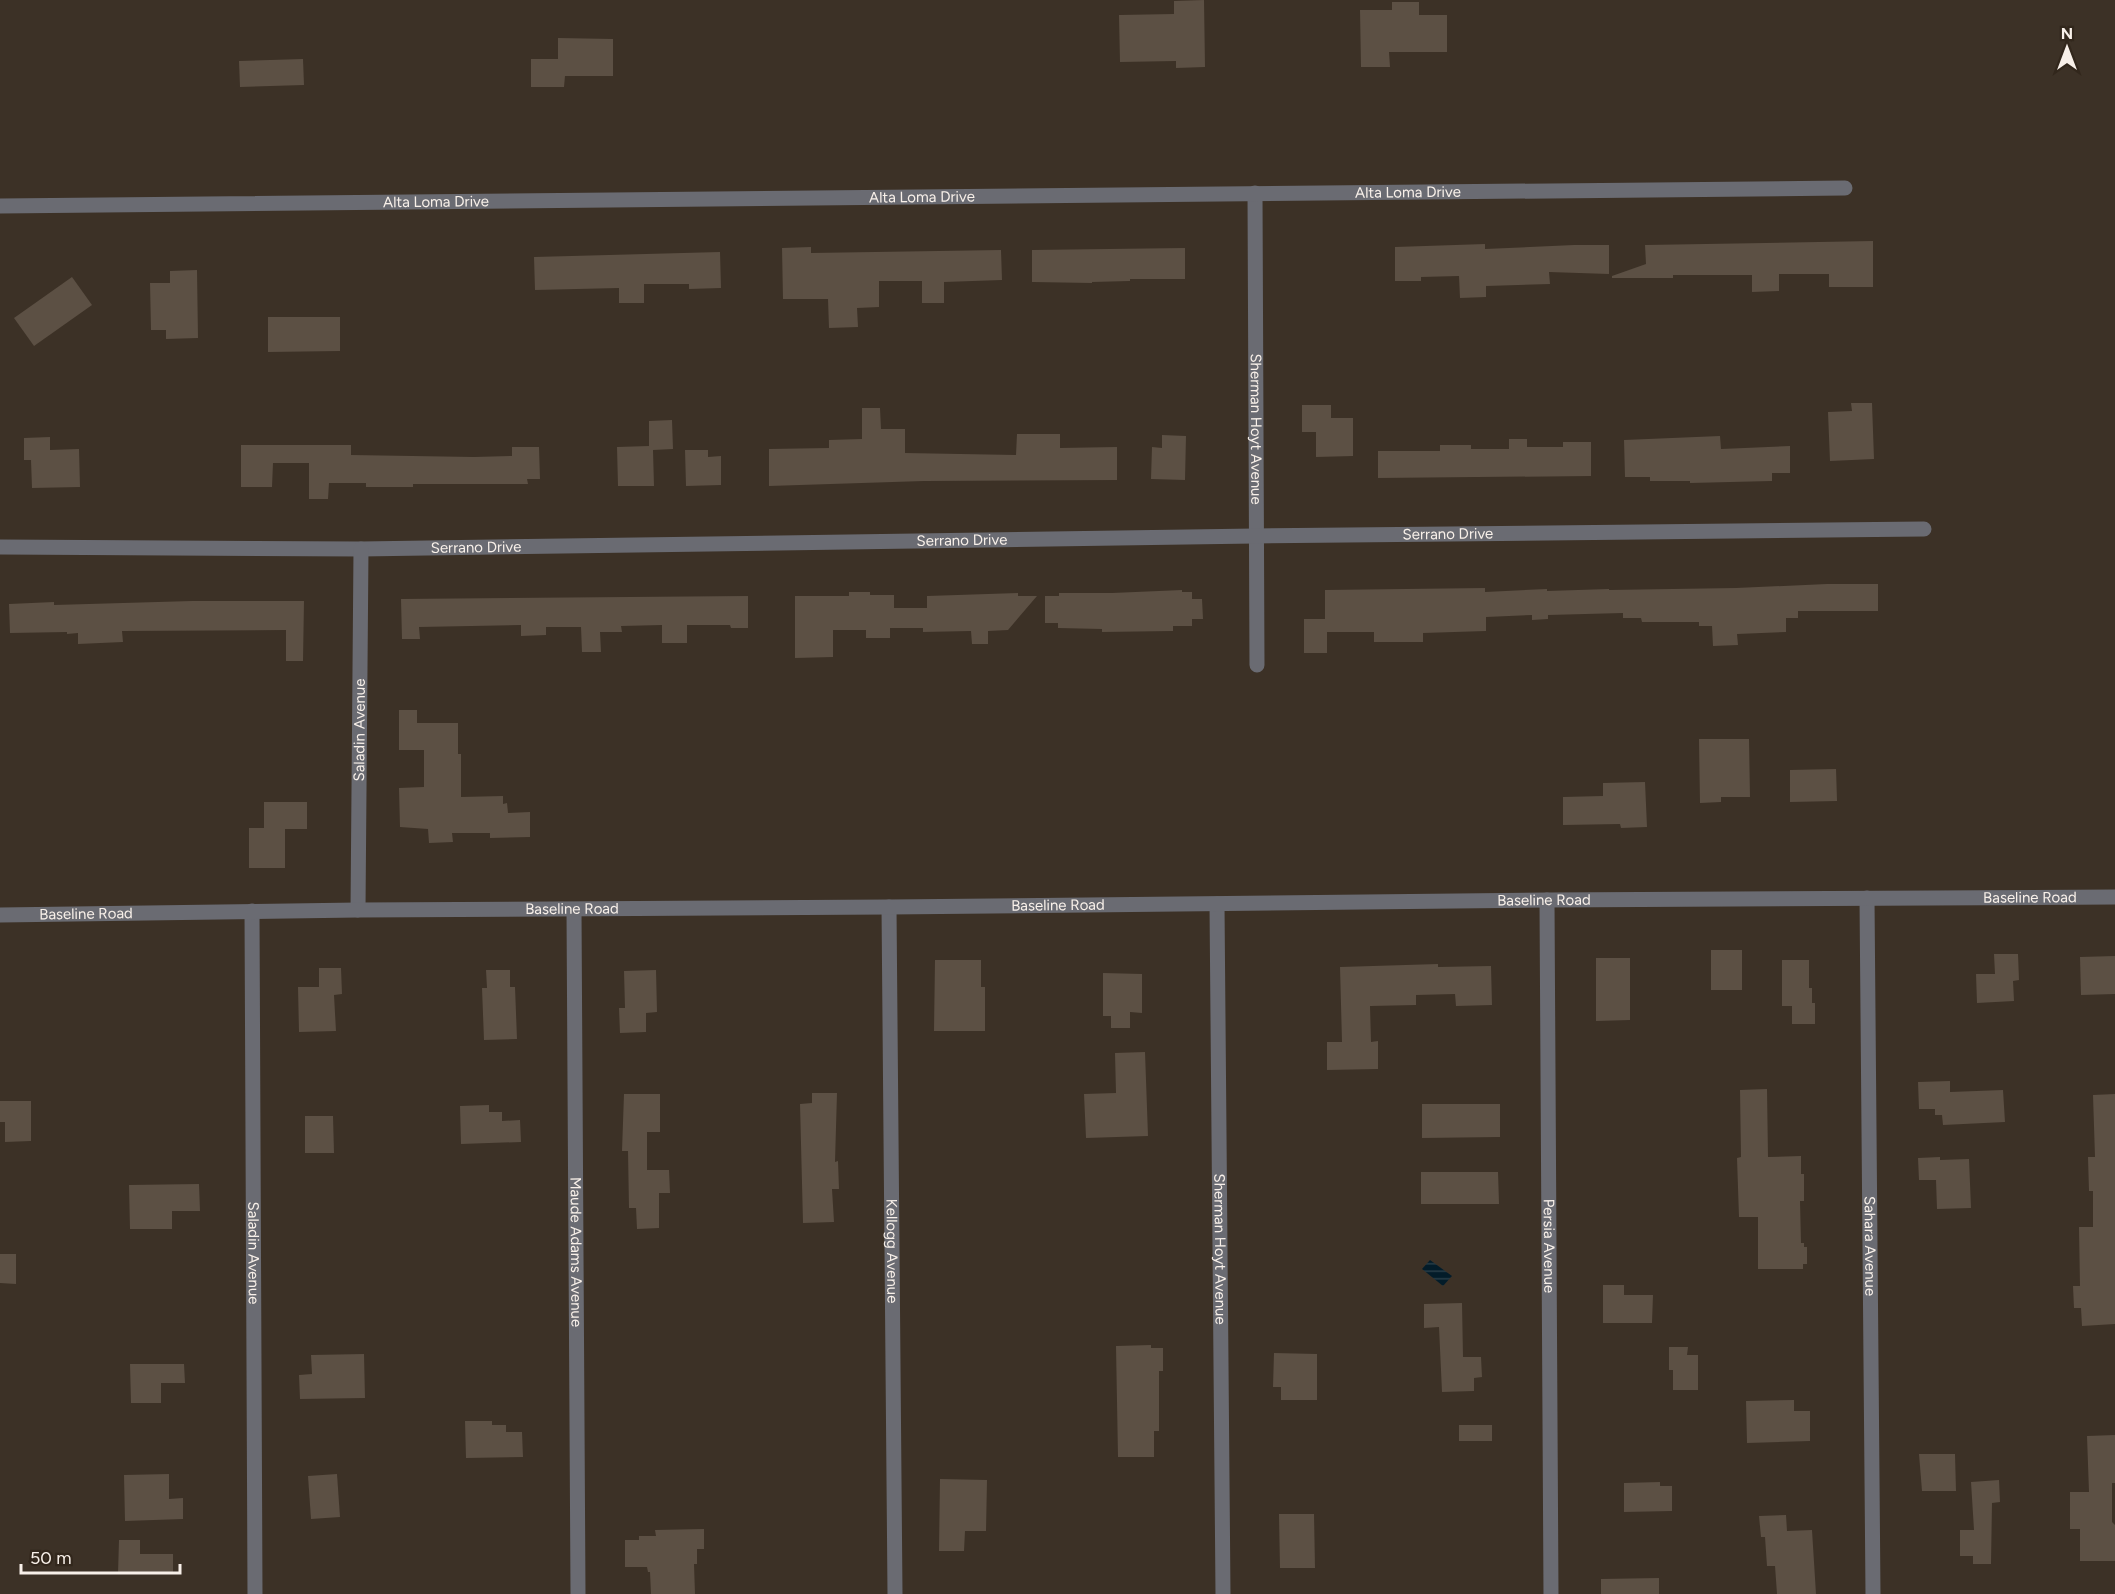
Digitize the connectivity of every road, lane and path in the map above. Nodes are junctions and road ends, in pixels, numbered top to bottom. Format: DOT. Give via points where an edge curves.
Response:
graph roads {
  1 [pos="1845,188"];
  2 [pos="1255,193"];
  3 [pos="0,206"];
  4 [pos="1924,529"];
  5 [pos="1255,536"];
  6 [pos="0,548"];
  7 [pos="361,549"];
  8 [pos="1257,665"];
  9 [pos="2115,897"];
  10 [pos="1867,898"];
  11 [pos="1547,900"];
  12 [pos="1217,904"];
  13 [pos="889,908"];
  14 [pos="358,910"];
  15 [pos="574,910"];
  16 [pos="252,911"];
  17 [pos="0,915"];
  18 [pos="255,1594"];
  19 [pos="578,1594"];
  20 [pos="895,1594"];
  21 [pos="1223,1594"];
  22 [pos="1551,1594"];
  23 [pos="1873,1594"];
  1 -- 2 [label="street, Alta Loma Drive"];
  2 -- 3 [label="street, Alta Loma Drive"];
  2 -- 5 [label="street, Sherman Hoyt Avenue"];
  4 -- 5 [label="street, Serrano Drive"];
  5 -- 7 [label="street, Serrano Drive"];
  5 -- 8 [label="street, Sherman Hoyt Avenue"];
  6 -- 7 [label="street, Serrano Drive"];
  7 -- 14 [label="street, Saladin Avenue"];
  9 -- 10 [label="street, Baseline Road"];
  10 -- 11 [label="street, Baseline Road"];
  10 -- 23 [label="street, Sahara Avenue"];
  11 -- 12 [label="street, Baseline Road"];
  11 -- 22 [label="street, Persia Avenue"];
  12 -- 13 [label="street, Baseline Road"];
  12 -- 21 [label="street, Sherman Hoyt Avenue"];
  13 -- 15 [label="street, Baseline Road"];
  13 -- 20 [label="street, Kellogg Avenue"];
  14 -- 15 [label="street, Baseline Road"];
  14 -- 16 [label="street, Baseline Road"];
  15 -- 19 [label="street, Maude Adams Avenue"];
  16 -- 17 [label="street, Baseline Road"];
  16 -- 18 [label="street, Saladin Avenue"];
}
